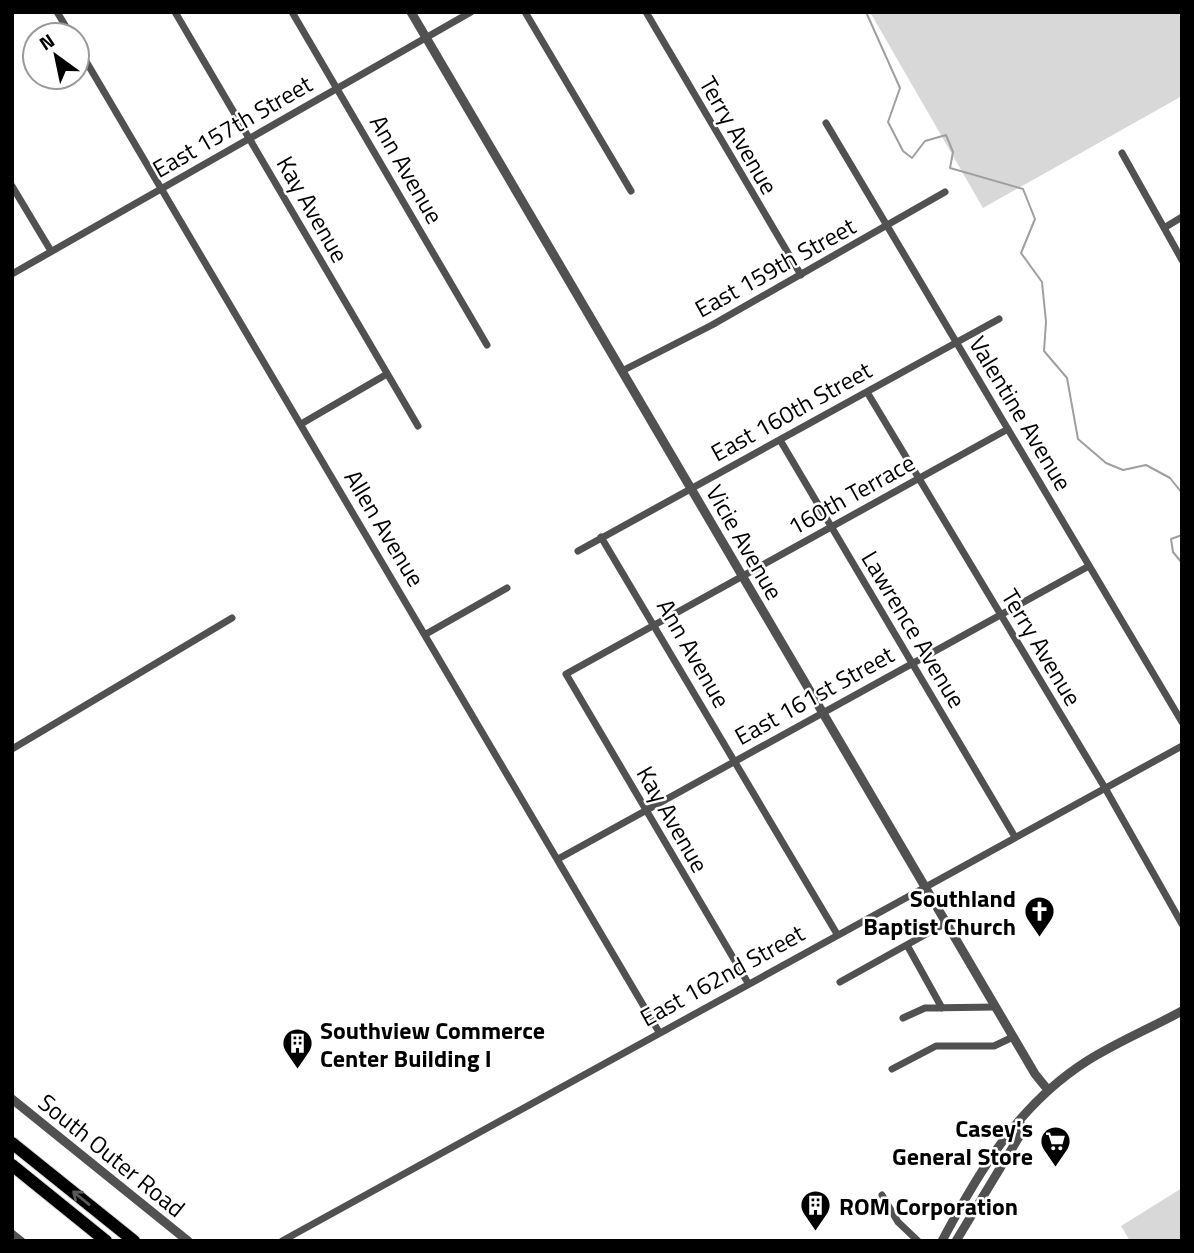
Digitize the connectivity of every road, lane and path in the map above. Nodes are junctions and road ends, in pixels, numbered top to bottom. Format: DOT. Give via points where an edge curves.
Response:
graph roads {
  1 [pos="175,12"];
  2 [pos="292,12"];
  3 [pos="411,12"];
  4 [pos="471,12"];
  5 [pos="526,12"];
  6 [pos="646,12"];
  7 [pos="426,38"];
  8 [pos="91,70"];
  9 [pos="338,88"];
  10 [pos="826,123"];
  11 [pos="249,138"];
  12 [pos="1122,153"];
  13 [pos="12,186"];
  14 [pos="161,188"];
  15 [pos="631,191"];
  16 [pos="945,192"];
  17 [pos="1182,218"];
  18 [pos="888,226"];
  19 [pos="1164,228"];
  20 [pos="51,251"];
  21 [pos="1182,260"];
  22 [pos="12,274"];
  23 [pos="801,275"];
  24 [pos="999,319"];
  25 [pos="957,343"];
  26 [pos="487,345"];
  27 [pos="622,371"];
  28 [pos="387,374"];
  29 [pos="867,392"];
  30 [pos="301,424"];
  31 [pos="418,426"];
  32 [pos="1008,429"];
  33 [pos="780,440"];
  34 [pos="919,478"];
  35 [pos="691,488"];
  36 [pos="831,527"];
  37 [pos="601,537"];
  38 [pos="578,551"];
  39 [pos="1089,566"];
  40 [pos="742,575"];
  41 [pos="507,589"];
  42 [pos="1001,615"];
  43 [pos="232,618"];
  44 [pos="654,624"];
  45 [pos="426,634"];
  46 [pos="912,663"];
  47 [pos="566,674"];
  48 [pos="822,712"];
  49 [pos="1182,722"];
  50 [pos="1182,746"];
  51 [pos="12,748"];
  52 [pos="735,761"];
  53 [pos="1104,788"];
  54 [pos="646,810"];
  55 [pos="1015,837"];
  56 [pos="558,859"];
  57 [pos="925,886"];
  58 [pos="946,923"];
  59 [pos="1182,924"];
  60 [pos="837,934"];
  61 [pos="907,945"];
  62 [pos="840,982"];
  63 [pos="748,983"];
  64 [pos="996,1007"];
  65 [pos="942,1008"];
  66 [pos="1182,1011"];
  67 [pos="903,1018"];
  68 [pos="659,1032"];
  69 [pos="1013,1037"];
  70 [pos="892,1069"];
  71 [pos="1048,1090"];
  72 [pos="12,1099"];
  73 [pos="1020,1122"];
  74 [pos="12,1143"];
  75 [pos="12,1166"];
  76 [pos="881,1195"];
  77 [pos="12,1233"];
  78 [pos="22,1241"];
  79 [pos="106,1241"];
  80 [pos="134,1241"];
  81 [pos="188,1241"];
  82 [pos="282,1241"];
  83 [pos="918,1241"];
  84 [pos="942,1241"];
  85 [pos="957,1241"];
  1 -- 11 [label="street, Kay Avenue"];
  2 -- 9 [label="street, Ann Avenue"];
  3 -- 7 [label="street, Vicie Avenue"];
  4 -- 7 [label="street, East 157th Street"];
  5 -- 15 [label="street"];
  6 -- 23 [label="street, Terry Avenue"];
  7 -- 9 [label="street, East 157th Street"];
  7 -- 27 [label="street, Vicie Avenue"];
  8 -- 14 [label="street, Allen Avenue"];
  9 -- 11 [label="street, East 157th Street"];
  9 -- 26 [label="street, Ann Avenue"];
  10 -- 18 [label="street, Valentine Avenue"];
  11 -- 14 [label="street, East 157th Street"];
  11 -- 28 [label="street, Kay Avenue"];
  12 -- 19 [label="street"];
  13 -- 20 [label="street"];
  14 -- 20 [label="street, East 157th Street"];
  14 -- 30 [label="street, Allen Avenue"];
  16 -- 18 [label="street, East 159th Street"];
  17 -- 19 [label="street"];
  18 -- 23 [label="street, East 159th Street"];
  18 -- 25 [label="street, Valentine Avenue"];
  19 -- 21 [label="street"];
  20 -- 22 [label="street, East 157th Street"];
  23 -- 27 [label="street, East 159th Street"];
  24 -- 25 [label="street, East 160th Street"];
  25 -- 29 [label="street, East 160th Street"];
  25 -- 32 [label="street, Valentine Avenue"];
  27 -- 35 [label="street, Vicie Avenue"];
  28 -- 30 [label="street"];
  28 -- 31 [label="street, Kay Avenue"];
  29 -- 33 [label="street, East 160th Street"];
  29 -- 34 [label="street, Terry Avenue"];
  30 -- 45 [label="street, Allen Avenue"];
  32 -- 34 [label="street, 160th Terrace"];
  32 -- 39 [label="street, Valentine Avenue"];
  33 -- 35 [label="street, East 160th Street"];
  33 -- 36 [label="street, Lawrence Avenue"];
  34 -- 36 [label="street, 160th Terrace"];
  34 -- 42 [label="street, Terry Avenue"];
  35 -- 37 [label="street, East 160th Street"];
  35 -- 40 [label="street, Vicie Avenue"];
  36 -- 40 [label="street, 160th Terrace"];
  36 -- 46 [label="street, Lawrence Avenue"];
  37 -- 38 [label="street, East 160th Street"];
  37 -- 44 [label="street, Ann Avenue"];
  39 -- 42 [label="street, East 161st Street"];
  39 -- 49 [label="street, Valentine Avenue"];
  40 -- 44 [label="street, 160th Terrace"];
  40 -- 48 [label="street, Vicie Avenue"];
  41 -- 45 [label="street"];
  42 -- 46 [label="street, East 161st Street"];
  42 -- 53 [label="street, Terry Avenue"];
  43 -- 51 [label="street"];
  44 -- 47 [label="street, 160th Terrace"];
  44 -- 52 [label="street, Ann Avenue"];
  45 -- 56 [label="street, Allen Avenue"];
  46 -- 48 [label="street, East 161st Street"];
  46 -- 55 [label="street, Lawrence Avenue"];
  47 -- 54 [label="street, Kay Avenue"];
  48 -- 52 [label="street, East 161st Street"];
  48 -- 57 [label="street, Vicie Avenue"];
  50 -- 53 [label="street, East 162nd Street"];
  52 -- 54 [label="street, East 161st Street"];
  52 -- 60 [label="street, Ann Avenue"];
  53 -- 55 [label="street, East 162nd Street"];
  53 -- 59 [label="street, Terry Avenue"];
  54 -- 56 [label="street, East 161st Street"];
  54 -- 63 [label="street, Kay Avenue"];
  55 -- 57 [label="street, East 162nd Street"];
  56 -- 68 [label="street, Allen Avenue"];
  57 -- 58 [label="street, Vicie Avenue"];
  57 -- 60 [label="street, East 162nd Street"];
  58 -- 61 [label="street"];
  58 -- 64 [label="street, Vicie Avenue"];
  60 -- 63 [label="street, East 162nd Street"];
  61 -- 62 [label="street"];
  61 -- 65 [label="street"];
  63 -- 68 [label="street, East 162nd Street"];
  64 -- 65 [label="street"];
  64 -- 69 [label="street, Vicie Avenue"];
  65 -- 67 [label="street" via="919,1009"];
  66 -- 71 [label="street" via="1087,1061"];
  68 -- 82 [label="street, East 162nd Street"];
  69 -- 70 [label="street" via="994,1046 936,1046"];
  69 -- 71 [label="street, Vicie Avenue"];
  71 -- 73 [label="street"];
  72 -- 81 [label="street, South Outer Road"];
  73 -- 84 [label="street" via="999,1142"];
  73 -- 85 [label="street" via="1022,1132"];
  80 -- 74 [label="highway, one-way"];
  75 -- 79 [label="highway"];
  76 -- 83 [label="street" via="898,1222"];
  77 -- 78 [label="street"];
}
